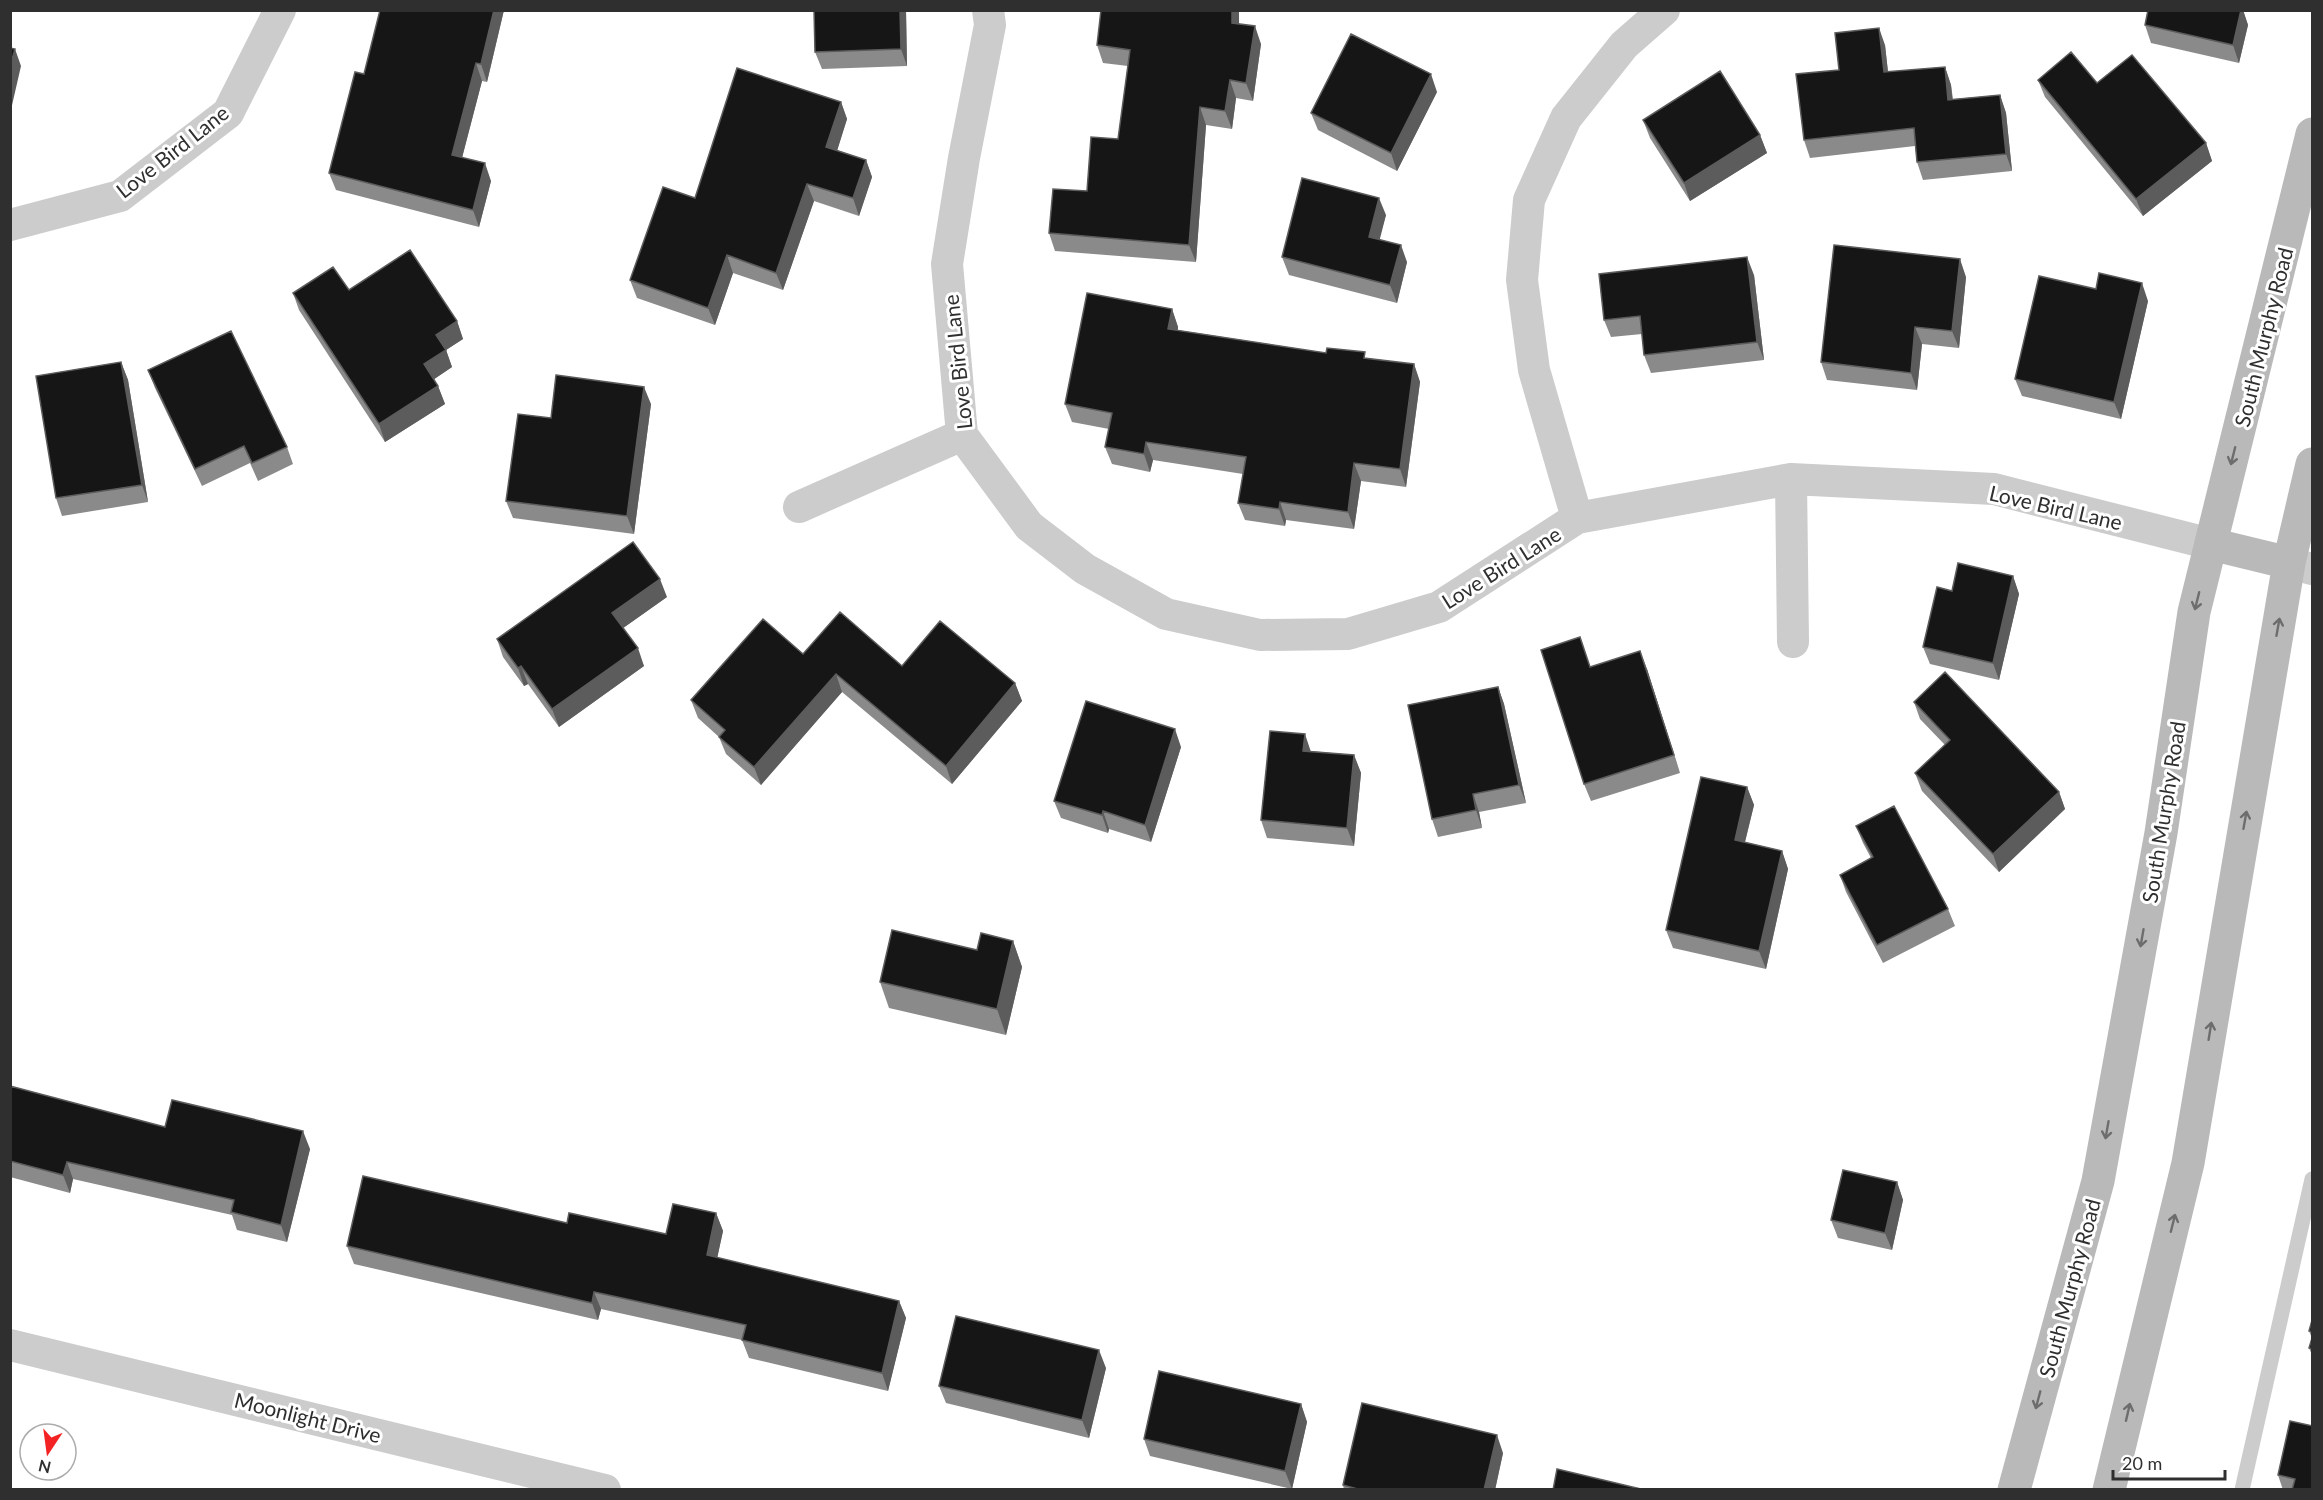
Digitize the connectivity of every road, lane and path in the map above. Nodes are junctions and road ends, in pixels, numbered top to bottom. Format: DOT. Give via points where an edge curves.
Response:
graph roads {
  1 [pos="280,10"];
  2 [pos="988,10"];
  3 [pos="1664,10"];
  4 [pos="2313,134"];
  5 [pos="10,225"];
  6 [pos="962,435"];
  7 [pos="2313,464"];
  8 [pos="1791,479"];
  9 [pos="799,507"];
  10 [pos="1577,518"];
  11 [pos="2211,544"];
  12 [pos="2301,566"];
  13 [pos="1793,642"];
  14 [pos="2313,1179"];
  15 [pos="10,1345"];
  16 [pos="605,1490"];
  17 [pos="2014,1490"];
  18 [pos="2109,1490"];
  19 [pos="2242,1490"];
  1 -- 5 [label="street, Love Bird Lane" via="228,113 120,196"];
  2 -- 6 [label="street, Love Bird Lane" via="990,25 947,264"];
  3 -- 10 [label="street" via="1624,45 1566,118 1529,200 1522,280 1534,370"];
  4 -- 11 [label="main road, South Murphy Road, one-way"];
  6 -- 9 [label="street"];
  6 -- 10 [label="street, Love Bird Lane" via="1029,526 1085,569 1166,614 1260,636 1348,634 1439,607"];
  7 -- 12 [label="main road"];
  8 -- 10 [label="street, Love Bird Lane"];
  8 -- 11 [label="street, Love Bird Lane" via="1994,489"];
  8 -- 13 [label="street"];
  11 -- 12 [label="main road"];
  11 -- 17 [label="main road, South Murphy Road, one-way" via="2194,612 2161,832 2098,1181"];
  18 -- 12 [label="main road, one-way" via="2188,1163"];
  14 -- 19 [label="lane"];
  15 -- 16 [label="street, Moonlight Drive"];
}
